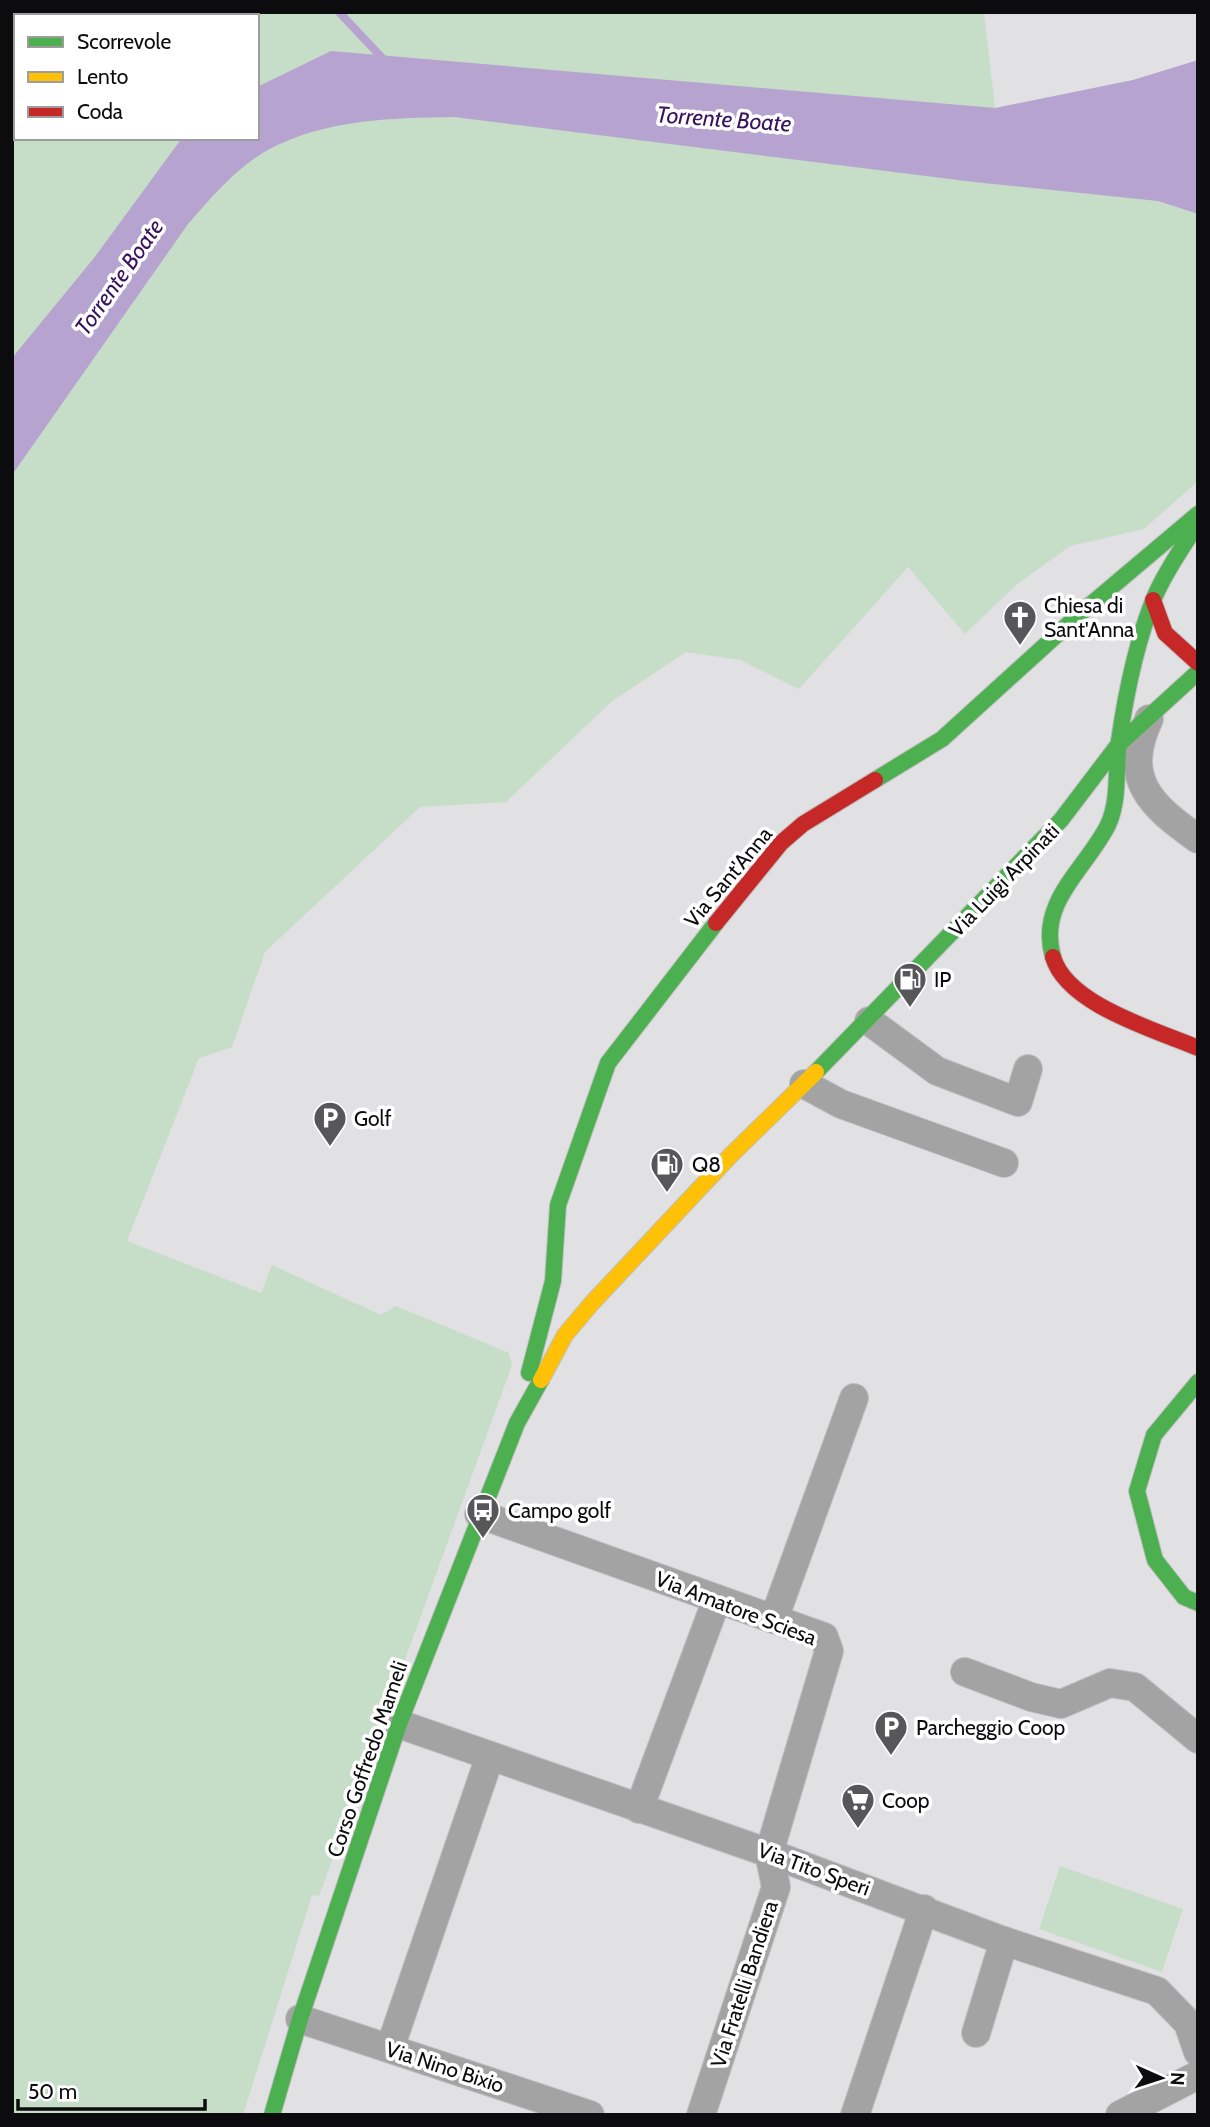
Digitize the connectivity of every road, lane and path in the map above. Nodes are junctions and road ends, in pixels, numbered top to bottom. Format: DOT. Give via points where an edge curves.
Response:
graph roads {
  1 [pos="1198,514"];
  2 [pos="1198,523"];
  3 [pos="1153,600"];
  4 [pos="1198,663"];
  5 [pos="1198,672"];
  6 [pos="1152,712"];
  7 [pos="1118,745"];
  8 [pos="1138,780"];
  9 [pos="1108,823"];
  10 [pos="1198,839"];
  11 [pos="869,1021"];
  12 [pos="1198,1048"];
  13 [pos="1028,1069"];
  14 [pos="804,1084"];
  15 [pos="1004,1163"];
  16 [pos="553,1281"];
  17 [pos="592,1303"];
  18 [pos="1198,1382"];
  19 [pos="854,1398"];
  20 [pos="517,1423"];
  21 [pos="479,1514"];
  22 [pos="717,1599"];
  23 [pos="1198,1603"];
  24 [pos="774,1619"];
  25 [pos="965,1672"];
  26 [pos="399,1724"];
  27 [pos="1198,1739"];
  28 [pos="490,1756"];
  29 [pos="639,1809"];
  30 [pos="769,1853"];
  31 [pos="924,1909"];
  32 [pos="1004,1941"];
  33 [pos="300,2019"];
  34 [pos="976,2033"];
  35 [pos="390,2048"];
  36 [pos="1198,2052"];
  37 [pos="1198,2075"];
  38 [pos="272,2115"];
  39 [pos="590,2115"];
  40 [pos="701,2115"];
  41 [pos="855,2115"];
  42 [pos="1120,2115"];
  1 -- 16 [label="main road, Via Sant'Anna" via="942,740 803,824 781,843 608,1063 558,1205"];
  2 -- 3 [label="main road"];
  3 -- 4 [label="main road" via="1165,633"];
  3 -- 7 [label="main road"];
  5 -- 6 [label="main road, Via Luigi Arpinati"];
  6 -- 7 [label="main road, Via Luigi Arpinati"];
  6 -- 8 [label="street" via="1140,737"];
  7 -- 9 [label="main road" via="1118,776"];
  7 -- 11 [label="main road, Via Luigi Arpinati" via="1061,820"];
  8 -- 9 [label="street" via="1121,811"];
  8 -- 10 [label="street" via="1173,821"];
  9 -- 12 [label="main road" via="1055,902 1048,921 1048,941 1055,964 1079,993"];
  11 -- 13 [label="street" via="937,1070 1018,1102"];
  11 -- 14 [label="main road, Via Luigi Arpinati"];
  14 -- 15 [label="street" via="841,1104"];
  14 -- 17 [label="main road, Via Luigi Arpinati"];
  16 -- 17 [label="street" via="560,1292"];
  16 -- 20 [label="main road, Via Sant'Anna"];
  17 -- 20 [label="main road, Via Luigi Arpinati" via="565,1335"];
  18 -- 23 [label="main road" via="1154,1435 1137,1492 1155,1560 1184,1597"];
  19 -- 24 [label="street"];
  20 -- 21 [label="main road, Corso Goffredo Mameli"];
  21 -- 22 [label="street, Via Amatore Sciesa"];
  21 -- 26 [label="main road, Corso Goffredo Mameli"];
  22 -- 24 [label="street, Via Amatore Sciesa"];
  22 -- 29 [label="street"];
  24 -- 30 [label="street, Via Amatore Sciesa" via="824,1637 829,1651"];
  25 -- 27 [label="street" via="1061,1704 1110,1684 1135,1687"];
  26 -- 28 [label="street, Via Tito Speri"];
  26 -- 33 [label="main road, Corso Goffredo Mameli"];
  28 -- 29 [label="street, Via Tito Speri"];
  28 -- 35 [label="street"];
  29 -- 30 [label="street, Via Tito Speri"];
  30 -- 31 [label="street, Via Tito Speri"];
  30 -- 40 [label="street, Via Fratelli Bandiera" via="776,1887"];
  31 -- 32 [label="street, Via Tito Speri"];
  31 -- 41 [label="street"];
  32 -- 34 [label="street"];
  32 -- 36 [label="street, Via Tito Speri" via="1157,1991 1188,2022"];
  33 -- 35 [label="street, Via Nino Bixio"];
  33 -- 38 [label="main road, Corso Goffredo Mameli"];
  35 -- 39 [label="street, Via Nino Bixio"];
  37 -- 42 [label="street"];
}
